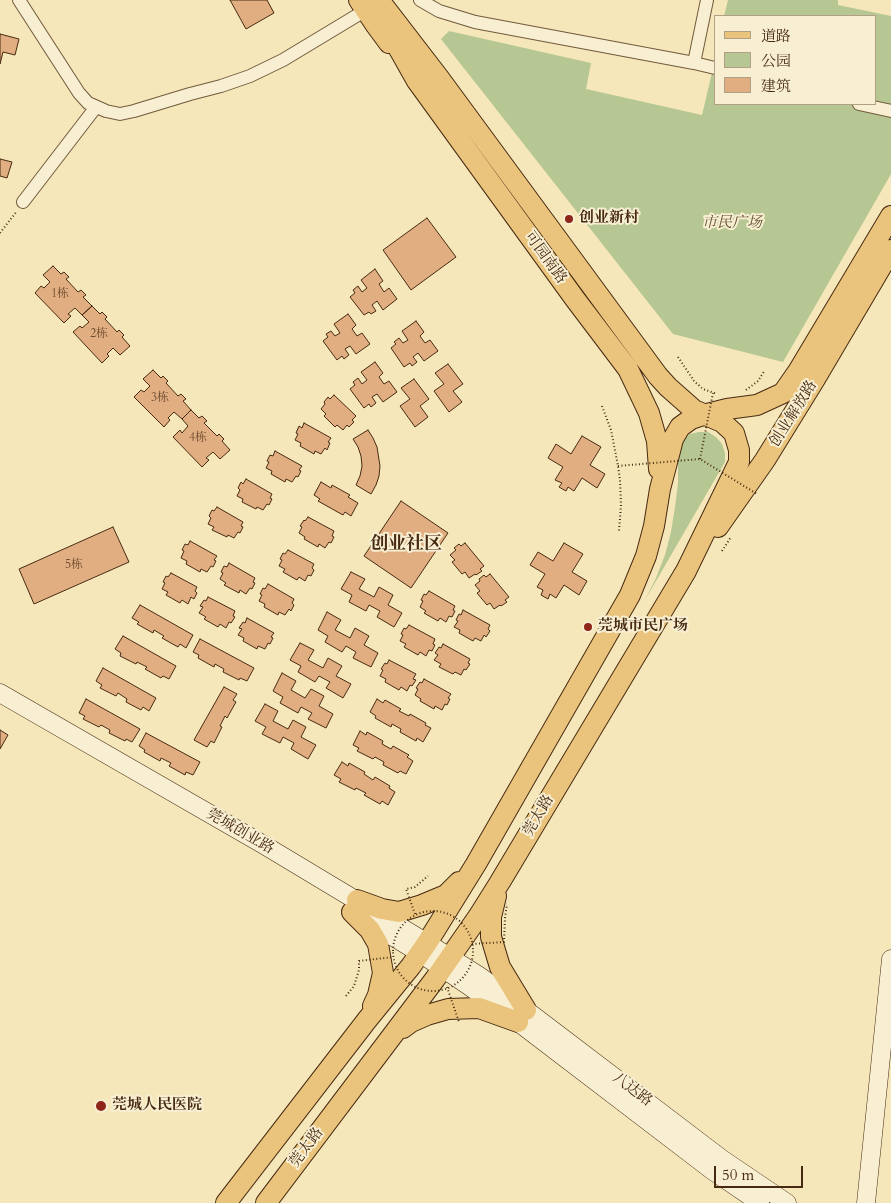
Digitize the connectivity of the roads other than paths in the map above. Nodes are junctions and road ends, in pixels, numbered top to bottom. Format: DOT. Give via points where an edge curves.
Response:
graph roads {
  1 [pos="19,0"];
  2 [pos="396,0"];
  3 [pos="420,0"];
  4 [pos="707,0"];
  5 [pos="370,3"];
  6 [pos="404,43"];
  7 [pos="694,64"];
  8 [pos="714,68"];
  9 [pos="439,78"];
  10 [pos="417,81"];
  11 [pos="864,105"];
  12 [pos="96,106"];
  13 [pos="891,111"];
  14 [pos="23,202"];
  15 [pos="891,216"];
  16 [pos="891,250"];
  17 [pos="668,387"];
  18 [pos="723,402"];
  19 [pos="703,414"];
  20 [pos="660,489"];
  21 [pos="686,571"];
  22 [pos="0,693"];
  23 [pos="0,704"];
  24 [pos="476,864"];
  25 [pos="500,882"];
  26 [pos="355,906"];
  27 [pos="423,948"];
  28 [pos="891,959"];
  29 [pos="447,971"];
  30 [pos="473,981"];
  31 [pos="522,1016"];
  32 [pos="367,1020"];
  33 [pos="391,1037"];
  34 [pos="226,1203"];
  35 [pos="266,1203"];
  36 [pos="760,1203"];
  37 [pos="787,1203"];
  38 [pos="866,1203"];
  1 -- 12 [label="street" via="79,93"];
  2 -- 9 [label="main road"];
  3 -- 7 [label="street" via="439,11 475,22"];
  4 -- 7 [label="street"];
  5 -- 6 [label="main road"];
  5 -- 10 [label="main road" via="375,24"];
  5 -- 12 [label="street" via="283,60 250,76 120,114"];
  6 -- 9 [label="main road, 可园南路"];
  6 -- 10 [label="main road, 可园南路"];
  7 -- 8 [label="street"];
  9 -- 17 [label="main road, 可园南路"];
  10 -- 20 [label="main road, 可园南路" via="628,369 649,413 657,441"];
  11 -- 13 [label="street"];
  12 -- 14 [label="street"];
  15 -- 18 [label="main road, 创业解放路" via="783,393 757,405"];
  16 -- 21 [label="main road, 创业解放路" via="765,460"];
  17 -- 18 [label="main road" via="700,401"];
  17 -- 19 [label="main road, 可园南路"];
  18 -- 19 [label="main road, 创业解放路"];
  19 -- 20 [label="main road, 创业解放路" via="685,423 673,438"];
  19 -- 21 [label="main road, 莞太路" via="722,422 734,433 739,462"];
  20 -- 24 [label="main road, 莞太路" via="646,556 630,595"];
  21 -- 25 [label="main road, 莞太路"];
  22 -- 26 [label="street, 莞城创业路" via="264,845"];
  23 -- 26 [label="street, 莞城创业路"];
  24 -- 26 [label="main road" via="446,895 422,905 399,912"];
  24 -- 27 [label="main road, 莞太路"];
  25 -- 29 [label="main road, 莞太路"];
  25 -- 31 [label="main road" via="490,917 491,937 500,967"];
  26 -- 27 [label="street, 莞城创业路"];
  26 -- 32 [label="main road" via="378,944 382,973 378,995"];
  27 -- 29 [label="street, 莞城创业路"];
  27 -- 32 [label="main road, 莞太路"];
  28 -- 38 [label="street"];
  29 -- 30 [label="street, 莞城创业路"];
  29 -- 33 [label="main road, 莞太路"];
  30 -- 31 [label="street, 八达路"];
  31 -- 33 [label="main road" via="479,1008 448,1009 411,1022"];
  31 -- 36 [label="street, 八达路" via="714,1171"];
  31 -- 37 [label="street, 八达路"];
  32 -- 34 [label="main road, 莞太路"];
  33 -- 35 [label="main road, 莞太路"];
}
